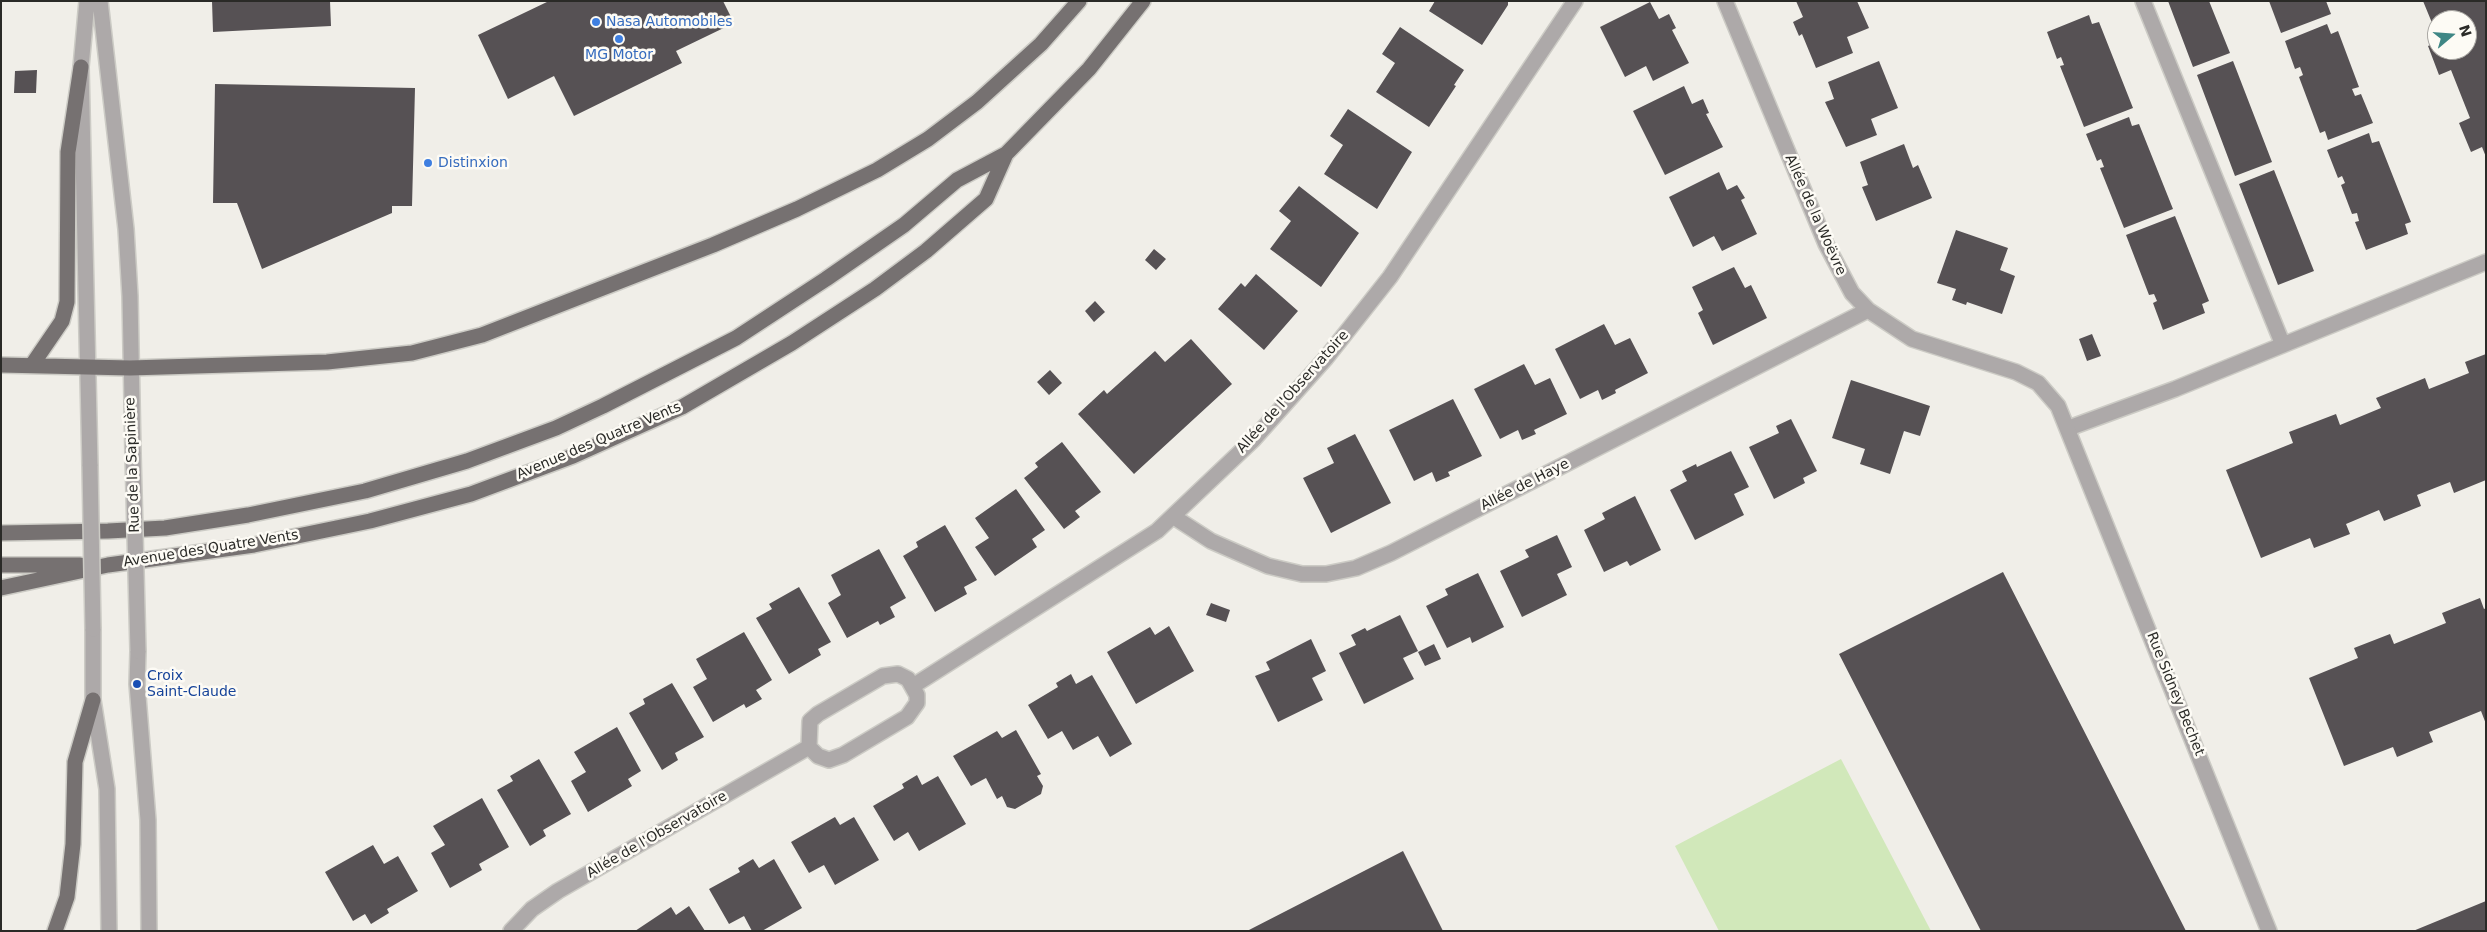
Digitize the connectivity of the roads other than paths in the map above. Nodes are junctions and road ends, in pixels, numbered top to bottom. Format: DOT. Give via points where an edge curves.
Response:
graph roads {
  1 [pos="87,1"];
  2 [pos="100,1"];
  3 [pos="1080,1"];
  4 [pos="1144,1"];
  5 [pos="1575,1"];
  6 [pos="1725,1"];
  7 [pos="2143,1"];
  8 [pos="81,67"];
  9 [pos="1006,154"];
  10 [pos="2486,262"];
  11 [pos="1868,310"];
  12 [pos="2283,345"];
  13 [pos="1,365"];
  14 [pos="32,365"];
  15 [pos="90,367"];
  16 [pos="130,368"];
  17 [pos="2069,428"];
  18 [pos="2080,457"];
  19 [pos="1174,516"];
  20 [pos="1,533"];
  21 [pos="1,565"];
  22 [pos="108,565"];
  23 [pos="1,588"];
  24 [pos="913,686"];
  25 [pos="93,700"];
  26 [pos="809,747"];
  27 [pos="55,931"];
  28 [pos="109,931"];
  29 [pos="149,931"];
  30 [pos="511,931"];
  31 [pos="2269,931"];
  1 -- 8 [label="street"];
  2 -- 16 [label="street, Rue de la Sapinière" via="126,229"];
  3 -- 16 [label="main road" via="1042,44 977,102 928,139 877,170 789,212 482,335 412,353 327,362"];
  4 -- 9 [label="main road, Avenue des Quatre Vents" via="1089,69"];
  5 -- 19 [label="street, Allée de l'Observatoire" via="1390,277 1326,358 1253,440"];
  6 -- 11 [label="street, Allée de la Woëvre" via="1826,244 1852,293"];
  7 -- 12 [label="street"];
  8 -- 14 [label="main road" via="68,152 67,302 62,322"];
  8 -- 15 [label="street"];
  9 -- 20 [label="main road, Avenue des Quatre Vents" via="957,180 904,225 736,338 556,428 467,461 365,491 248,515 165,528"];
  9 -- 22 [label="main road, Avenue des Quatre Vents" via="986,199 926,251 792,343 682,407 573,456 471,494 370,521 254,545"];
  10 -- 12 [label="street"];
  11 -- 17 [label="street, Allée de la Woëvre" via="1912,339 2016,372 2038,383 2058,406"];
  11 -- 19 [label="street, Allée de Haye" via="1356,568 1326,574 1302,574 1268,566 1211,542"];
  12 -- 17 [label="street"];
  13 -- 14 [label="main road"];
  14 -- 15 [label="main road"];
  15 -- 16 [label="main road"];
  15 -- 25 [label="street, bridge"];
  16 -- 29 [label="street, Rue de la Sapinière, bridge" via="137,684 148,820"];
  17 -- 18 [label="street, Allée de la Woëvre"];
  18 -- 31 [label="street, Rue Sidney Bechet"];
  19 -- 24 [label="street, Allée de l'Observatoire" via="1157,532 1122,555"];
  21 -- 22 [label="main road"];
  22 -- 23 [label="main road"];
  24 -- 26 [label="street" via="898,674 883,676 818,714 810,721"];
  24 -- 26 [label="street" via="917,703 907,717 843,756 829,760 818,756"];
  25 -- 27 [label="main road" via="75,762 74,844 66,897"];
  25 -- 28 [label="street" via="107,789"];
  26 -- 30 [label="street, Allée de l'Observatoire" via="558,892 532,910"];
}
